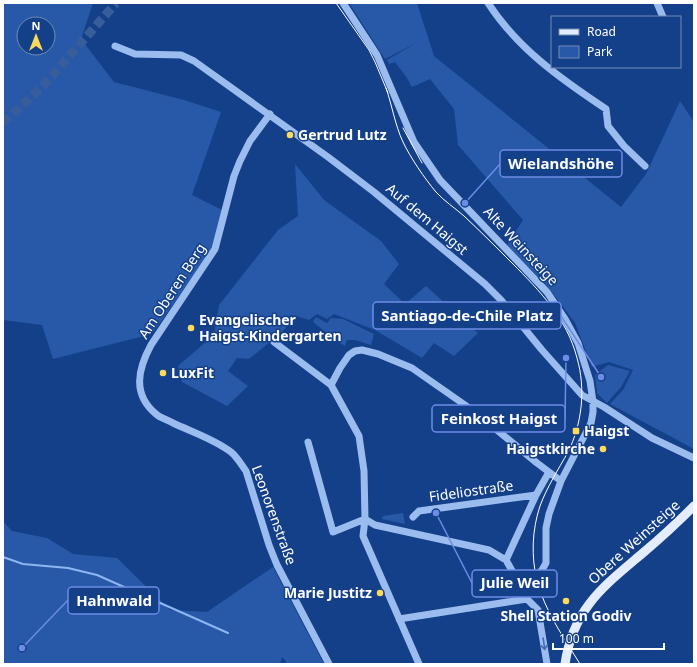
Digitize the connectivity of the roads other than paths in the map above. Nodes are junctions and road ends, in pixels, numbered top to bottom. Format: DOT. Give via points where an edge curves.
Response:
graph roads {
  1 [pos="343,3"];
  2 [pos="488,3"];
  3 [pos="657,3"];
  4 [pos="662,16"];
  5 [pos="115,46"];
  6 [pos="270,114"];
  7 [pos="645,166"];
  8 [pos="274,342"];
  9 [pos="330,385"];
  10 [pos="593,402"];
  11 [pos="308,442"];
  12 [pos="221,445"];
  13 [pos="694,458"];
  14 [pos="549,472"];
  15 [pos="561,481"];
  16 [pos="536,495"];
  17 [pos="694,506"];
  18 [pos="412,517"];
  19 [pos="365,519"];
  20 [pos="506,560"];
  21 [pos="524,588"];
  22 [pos="527,599"];
  23 [pos="399,619"];
  24 [pos="329,664"];
  25 [pos="419,664"];
  26 [pos="547,664"];
  27 [pos="565,664"];
  1 -- 10 [label="street, Alte Weinsteige" via="377,55 406,125 427,162 440,180 547,292 565,319 578,343 590,381"];
  2 -- 7 [label="street" via="536,59 606,109 608,126"];
  3 -- 4 [label="street"];
  5 -- 6 [label="street, Auf dem Haigst" via="135,54 181,55 194,61"];
  6 -- 10 [label="street, Auf dem Haigst" via="374,192 485,284 502,300 582,395"];
  6 -- 12 [label="street, Am Oberen Berg" via="250,140 234,176 216,249 151,345 139,374 144,400 156,415"];
  8 -- 9 [label="street"];
  9 -- 14 [label="street" via="343,363 355,351 378,354 412,368 475,412"];
  9 -- 19 [label="street" via="359,436 364,471"];
  10 -- 13 [label="street, Auf dem Haigst" via="652,438"];
  10 -- 15 [label="street, Alte Weinsteige" via="591,423"];
  11 -- 19 [label="street" via="333,532"];
  12 -- 24 [label="street, Leonorenstraße" via="235,455 246,471 268,545"];
  14 -- 15 [label="street"];
  14 -- 16 [label="street"];
  15 -- 21 [label="street, Alte Weinsteige" via="546,528 546,563"];
  16 -- 18 [label="street, Fideliostraße" via="418,511"];
  16 -- 20 [label="street"];
  17 -- 27 [label="main road, Obere Weinsteige" via="598,592 576,624 570,638"];
  19 -- 20 [label="street" via="375,525 489,550"];
  19 -- 23 [label="street" via="363,536"];
  20 -- 21 [label="street"];
  21 -- 22 [label="street"];
  22 -- 23 [label="street"];
  22 -- 26 [label="street, one-way" via="538,610"];
  23 -- 25 [label="street"];
}
